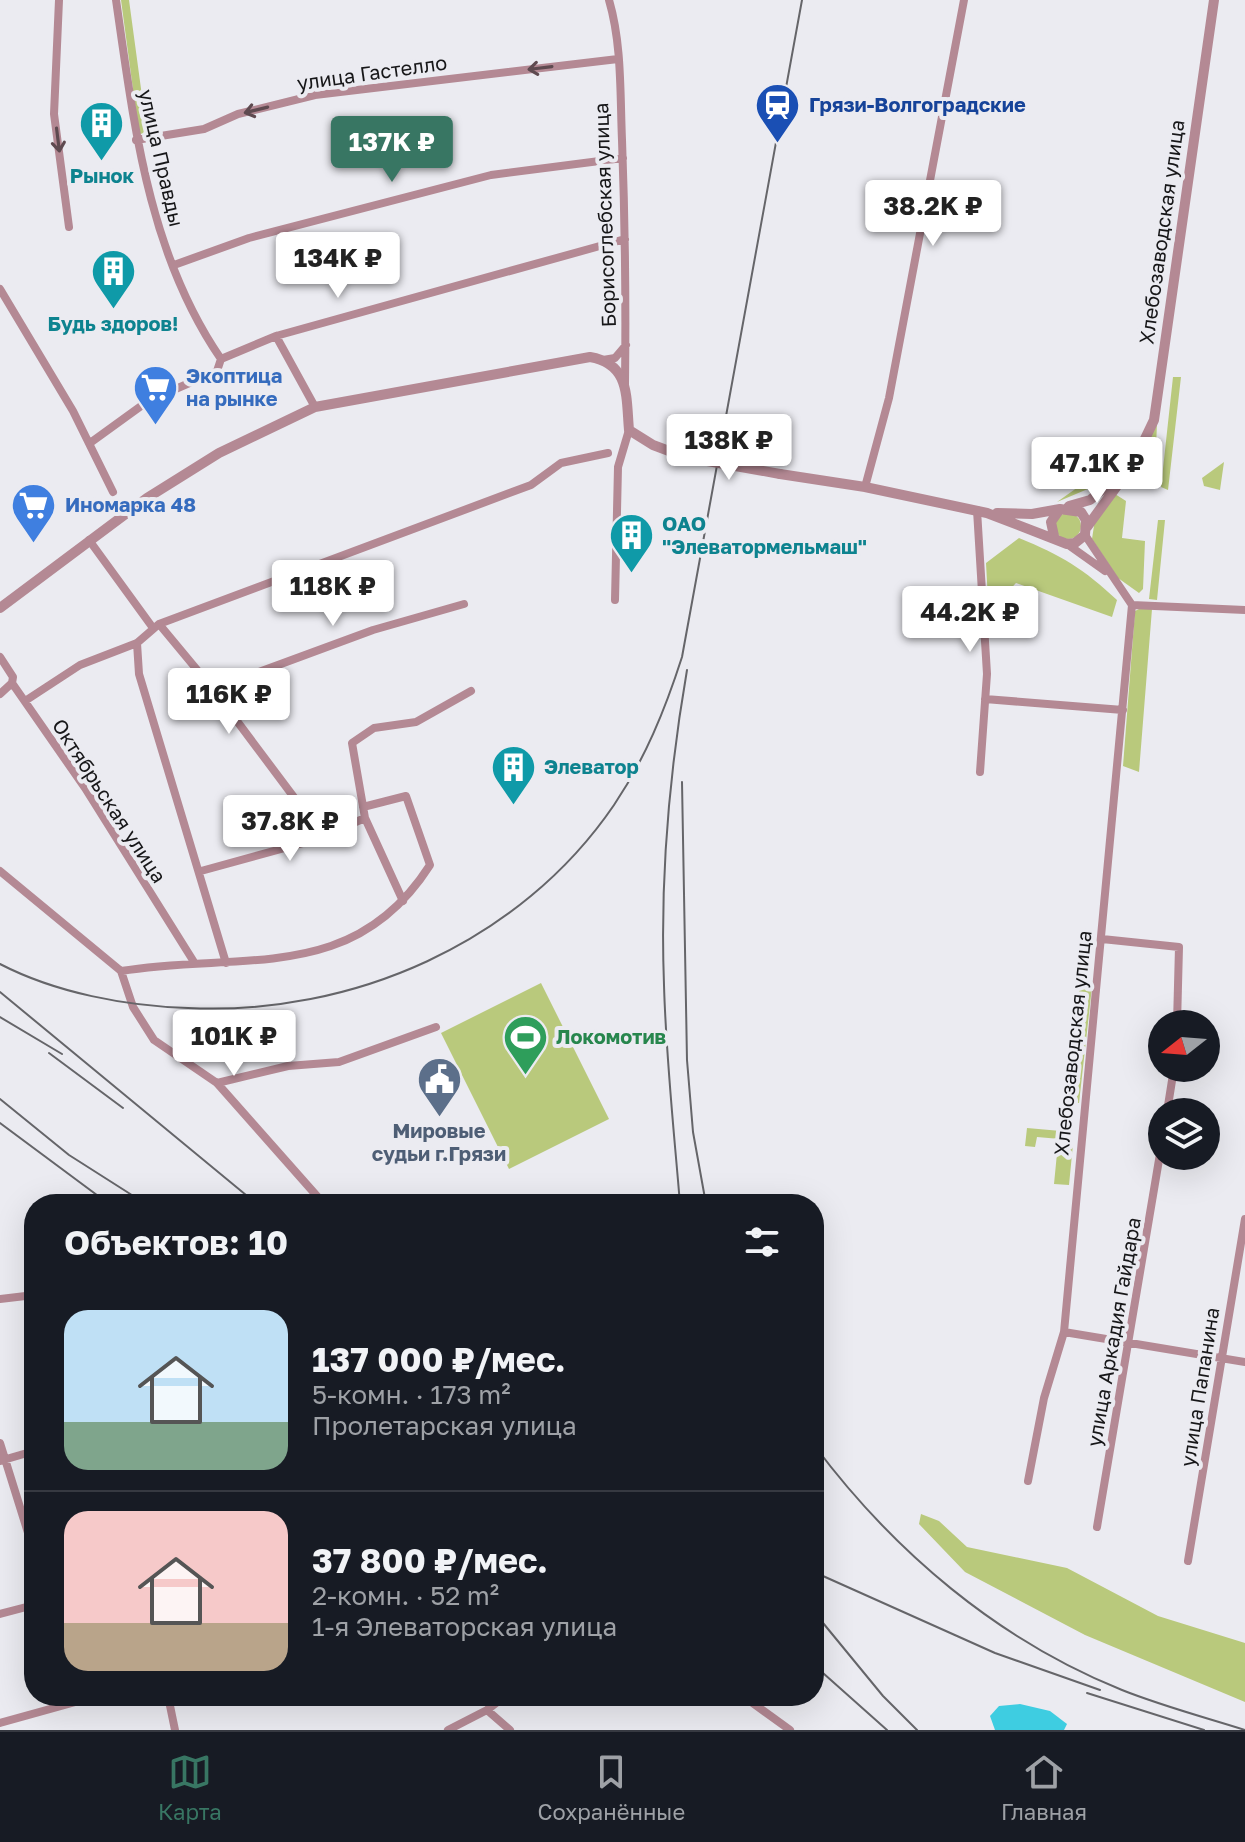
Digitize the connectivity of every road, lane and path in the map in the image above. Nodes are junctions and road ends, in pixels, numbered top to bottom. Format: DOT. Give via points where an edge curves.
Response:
graph roads {
  1 [pos="59,0"];
  2 [pos="116,0"];
  3 [pos="609,0"];
  4 [pos="964,0"];
  5 [pos="1214,0"];
  6 [pos="618,59"];
  7 [pos="136,140"];
  8 [pos="623,158"];
  9 [pos="69,227"];
  10 [pos="625,239"];
  11 [pos="174,265"];
  12 [pos="0,289"];
  13 [pos="276,336"];
  14 [pos="626,344"];
  15 [pos="221,359"];
  16 [pos="603,360"];
  17 [pos="625,384"];
  18 [pos="315,407"];
  19 [pos="629,430"];
  20 [pos="90,443"];
  21 [pos="608,453"];
  22 [pos="1133,464"];
  23 [pos="865,487"];
  24 [pos="113,492"];
  25 [pos="1063,508"];
  26 [pos="982,512"];
  27 [pos="1086,531"];
  28 [pos="1054,536"];
  29 [pos="89,540"];
  30 [pos="1067,544"];
  31 [pos="1112,577"];
  32 [pos="615,600"];
  33 [pos="464,604"];
  34 [pos="1132,605"];
  35 [pos="0,608"];
  36 [pos="1245,610"];
  37 [pos="156,626"];
  38 [pos="137,643"];
  39 [pos="0,657"];
  40 [pos="12,683"];
  41 [pos="213,689"];
  42 [pos="471,691"];
  43 [pos="0,694"];
  44 [pos="985,699"];
  45 [pos="25,701"];
  46 [pos="1123,710"];
  47 [pos="980,772"];
  48 [pos="363,807"];
  49 [pos="365,818"];
  50 [pos="314,840"];
  51 [pos="0,871"];
  52 [pos="201,871"];
  53 [pos="403,901"];
  54 [pos="1102,939"];
  55 [pos="194,962"];
  56 [pos="226,963"];
  57 [pos="121,971"];
  58 [pos="1177,1010"];
  59 [pos="436,1027"];
  60 [pos="217,1083"];
  61 [pos="1158,1170"];
  62 [pos="315,1194"];
  63 [pos="1245,1219"];
  64 [pos="24,1296"];
  65 [pos="0,1299"];
  66 [pos="1064,1332"];
  67 [pos="1130,1343"];
  68 [pos="1220,1359"];
  69 [pos="1245,1362"];
  70 [pos="0,1443"];
  71 [pos="24,1454"];
  72 [pos="3,1460"];
  73 [pos="1028,1481"];
  74 [pos="24,1522"];
  75 [pos="1097,1527"];
  76 [pos="1188,1561"];
  77 [pos="24,1608"];
  78 [pos="0,1614"];
  79 [pos="56,1706"];
  80 [pos="170,1706"];
  81 [pos="492,1706"];
  82 [pos="757,1706"];
  83 [pos="487,1710"];
  84 [pos="0,1723"];
  85 [pos="175,1730"];
  86 [pos="448,1730"];
  87 [pos="510,1730"];
  88 [pos="790,1730"];
  1 -- 9 [label="street, one-way" via="54,114"];
  2 -- 7 [label="street, улица Правды"];
  3 -- 6 [label="street, Борисоглебская улица"];
  4 -- 23 [label="street" via="889,398"];
  5 -- 22 [label="street, Хлебозаводская улица" via="1154,420"];
  6 -- 7 [label="street, улица Гастелло, one-way" via="315,95 238,114 204,129"];
  6 -- 8 [label="street, Борисоглебская улица"];
  7 -- 11 [label="street, улица Правды" via="154,220"];
  8 -- 10 [label="street, Борисоглебская улица"];
  8 -- 11 [label="street" via="491,175 249,238"];
  10 -- 13 [label="street"];
  10 -- 14 [label="street, Борисоглебская улица"];
  11 -- 15 [label="street, улица Правды" via="201,330"];
  12 -- 20 [label="street"];
  13 -- 15 [label="street"];
  13 -- 18 [label="street"];
  14 -- 16 [label="street" via="615,358"];
  14 -- 17 [label="street, Борисоглебская улица"];
  15 -- 20 [label="street" via="217,371 148,401"];
  16 -- 17 [label="street" via="618,369"];
  16 -- 18 [label="street" via="566,360"];
  17 -- 19 [label="street, Борисоглебская улица"];
  18 -- 29 [label="street" via="219,453"];
  19 -- 23 [label="street, bridge" via="685,457"];
  19 -- 32 [label="street, Борисоглебская улица" via="618,467"];
  20 -- 24 [label="street"];
  21 -- 37 [label="street" via="561,463 531,485"];
  22 -- 25 [label="street" via="1090,500"];
  22 -- 27 [label="street"];
  23 -- 26 [label="street"];
  25 -- 26 [label="street" via="1032,514"];
  25 -- 27 [label="street" via="1081,512"];
  25 -- 28 [label="street" via="1051,522"];
  26 -- 28 [label="street"];
  26 -- 44 [label="street"];
  27 -- 30 [label="street"];
  27 -- 31 [label="street"];
  28 -- 30 [label="street"];
  29 -- 35 [label="street"];
  29 -- 37 [label="street"];
  30 -- 31 [label="street"];
  31 -- 34 [label="street"];
  33 -- 41 [label="street" via="373,630"];
  34 -- 36 [label="street"];
  34 -- 46 [label="street, Хлебозаводская улица"];
  37 -- 38 [label="street"];
  37 -- 41 [label="street"];
  38 -- 45 [label="street" via="80,665"];
  38 -- 52 [label="street" via="139,674"];
  39 -- 40 [label="street, Октябрьская улица"];
  40 -- 43 [label="street"];
  40 -- 45 [label="street, Октябрьская улица"];
  41 -- 50 [label="street" via="305,812"];
  42 -- 48 [label="street" via="416,722 374,728 352,743"];
  44 -- 46 [label="street"];
  44 -- 47 [label="street"];
  45 -- 55 [label="street, Октябрьская улица"];
  46 -- 54 [label="street, Хлебозаводская улица"];
  48 -- 49 [label="street"];
  48 -- 53 [label="street" via="406,796 430,865"];
  49 -- 50 [label="street"];
  49 -- 53 [label="street"];
  50 -- 52 [label="street"];
  51 -- 57 [label="street"];
  52 -- 56 [label="street"];
  53 -- 56 [label="street" via="382,920 329,947 276,961"];
  54 -- 58 [label="street" via="1179,947"];
  54 -- 66 [label="street, Хлебозаводская улица"];
  55 -- 56 [label="street"];
  55 -- 57 [label="street"];
  57 -- 60 [label="street" via="133,1007 154,1040"];
  59 -- 60 [label="street" via="339,1062 288,1066"];
  60 -- 62 [label="street"];
  61 -- 67 [label="street, улица Аркадия Гайдара"];
  63 -- 68 [label="street, улица Папанина"];
  64 -- 65 [label="street"];
  66 -- 67 [label="street"];
  66 -- 73 [label="street, Хлебозаводская улица"];
  67 -- 68 [label="street"];
  67 -- 75 [label="street, улица Аркадия Гайдара"];
  68 -- 69 [label="street"];
  68 -- 76 [label="street, улица Папанина"];
  70 -- 72 [label="street"];
  71 -- 72 [label="street"];
  72 -- 74 [label="street"];
  77 -- 78 [label="street"];
  79 -- 84 [label="street"];
  80 -- 85 [label="street"];
  81 -- 83 [label="street"];
  82 -- 88 [label="street"];
  83 -- 86 [label="street"];
  83 -- 87 [label="street"];
}
